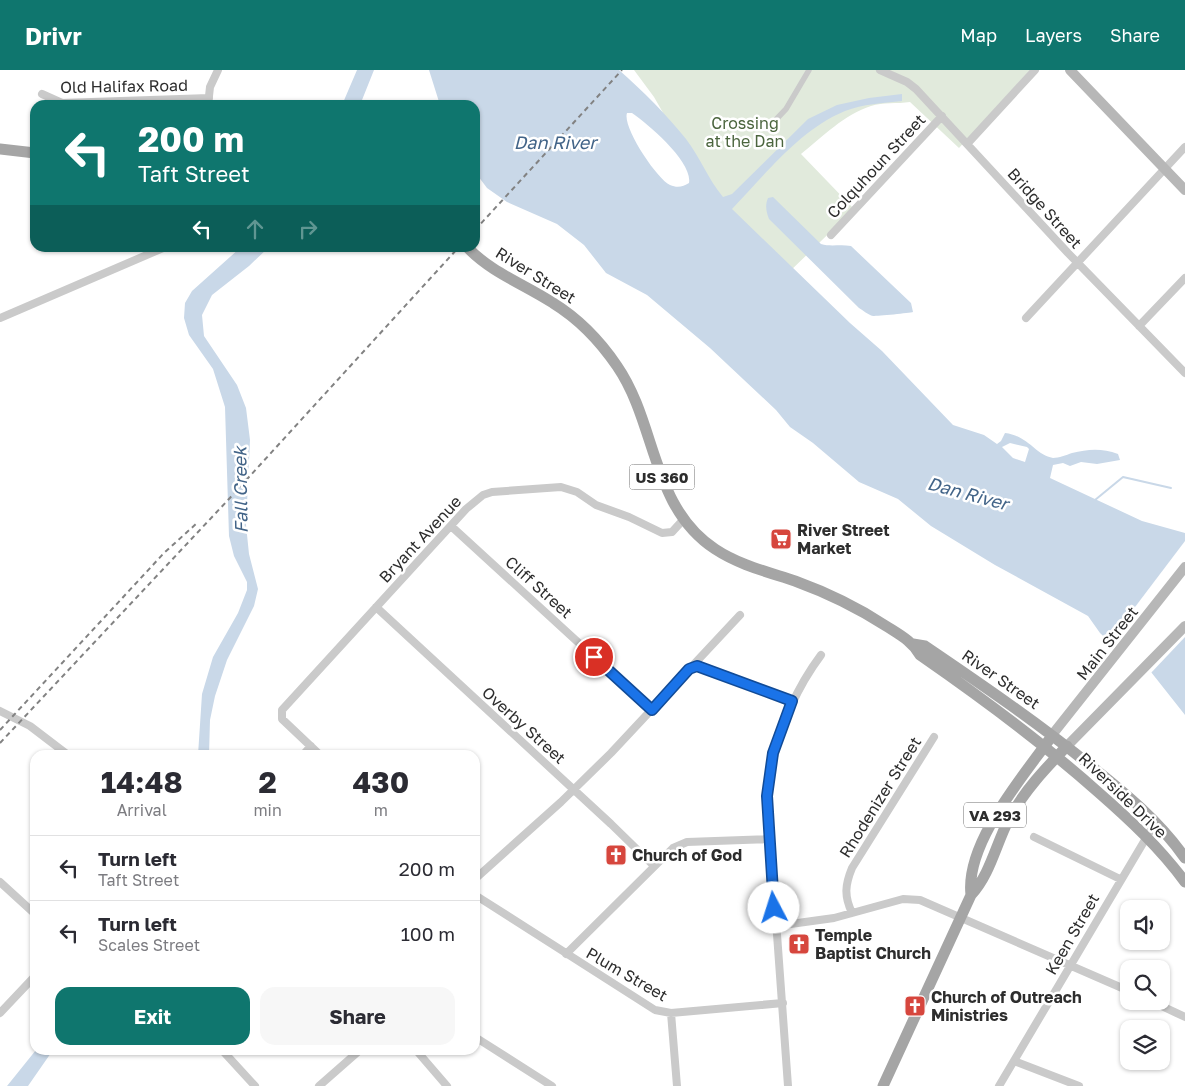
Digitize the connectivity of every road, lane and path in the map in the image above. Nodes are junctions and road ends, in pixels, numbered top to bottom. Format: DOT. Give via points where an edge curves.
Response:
graph roads {
  1 [pos="218,70"];
  2 [pos="809,70"];
  3 [pos="880,70"];
  4 [pos="1035,70"];
  5 [pos="1070,70"];
  6 [pos="42,94"];
  7 [pos="55,100"];
  8 [pos="208,100"];
  9 [pos="942,116"];
  10 [pos="768,129"];
  11 [pos="968,143"];
  12 [pos="1185,148"];
  13 [pos="0,149"];
  14 [pos="30,152"];
  15 [pos="1165,169"];
  16 [pos="1185,190"];
  17 [pos="831,235"];
  18 [pos="154,252"];
  19 [pos="473,252"];
  20 [pos="1077,263"];
  21 [pos="1185,278"];
  22 [pos="0,318"];
  23 [pos="1026,318"];
  24 [pos="1139,326"];
  25 [pos="1185,373"];
  26 [pos="683,520"];
  27 [pos="451,526"];
  28 [pos="1185,567"];
  29 [pos="376,607"];
  30 [pos="740,615"];
  31 [pos="1185,626"];
  32 [pos="821,655"];
  33 [pos="692,667"];
  34 [pos="792,701"];
  35 [pos="652,710"];
  36 [pos="0,711"];
  37 [pos="934,737"];
  38 [pos="1049,740"];
  39 [pos="311,746"];
  40 [pos="1067,746"];
  41 [pos="61,750"];
  42 [pos="307,750"];
  43 [pos="315,750"];
  44 [pos="1058,756"];
  45 [pos="574,789"];
  46 [pos="1155,823"];
  47 [pos="1034,837"];
  48 [pos="1146,837"];
  49 [pos="768,839"];
  50 [pos="1185,858"];
  51 [pos="653,866"];
  52 [pos="480,874"];
  53 [pos="1120,879"];
  54 [pos="0,882"];
  55 [pos="1185,882"];
  56 [pos="971,895"];
  57 [pos="480,898"];
  58 [pos="30,909"];
  59 [pos="852,912"];
  60 [pos="961,916"];
  61 [pos="776,926"];
  62 [pos="566,954"];
  63 [pos="1070,965"];
  64 [pos="30,981"];
  65 [pos="1120,987"];
  66 [pos="783,1003"];
  67 [pos="1170,1010"];
  68 [pos="0,1013"];
  69 [pos="670,1013"];
  70 [pos="1185,1017"];
  71 [pos="480,1041"];
  72 [pos="227,1055"];
  73 [pos="354,1055"];
  74 [pos="420,1055"];
  75 [pos="1014,1061"];
  76 [pos="540,1083"];
  77 [pos="255,1086"];
  78 [pos="319,1086"];
  79 [pos="447,1086"];
  80 [pos="552,1086"];
  81 [pos="677,1086"];
  82 [pos="788,1086"];
  83 [pos="883,1086"];
  84 [pos="999,1086"];
  85 [pos="1079,1086"];
  1 -- 8 [label="street, Old Halifax Road"];
  2 -- 10 [label="street" via="786,109"];
  3 -- 9 [label="street, Bridge Street" via="912,85"];
  4 -- 11 [label="street"];
  5 -- 15 [label="main road"];
  6 -- 7 [label="street, Old Halifax Road"];
  9 -- 11 [label="street, Bridge Street"];
  9 -- 17 [label="street, Colquhoun Street"];
  11 -- 20 [label="street, Bridge Street"];
  12 -- 15 [label="street"];
  13 -- 14 [label="main road"];
  15 -- 16 [label="main road"];
  15 -- 20 [label="street"];
  18 -- 22 [label="street"];
  19 -- 26 [label="main road, River Street / US 360" via="498,273 571,315 608,353 638,407 662,480"];
  20 -- 23 [label="street"];
  20 -- 24 [label="street, Bridge Street"];
  21 -- 24 [label="street"];
  24 -- 25 [label="street, Bridge Street"];
  26 -- 27 [label="street, Bryant Avenue" via="672,532 662,533 596,505 569,488 552,487 500,490 483,495"];
  26 -- 38 [label="main road, River Street / US 360" via="704,541 731,558 849,602 913,644 920,655"];
  27 -- 29 [label="street, Bryant Avenue"];
  27 -- 35 [label="street, Cliff Street"];
  28 -- 38 [label="main road, Main Street / VA 293"];
  29 -- 39 [label="street, Bryant Avenue" via="282,710 280,716"];
  29 -- 45 [label="street, Overby Street"];
  30 -- 33 [label="street"];
  31 -- 40 [label="main road, VA 293"];
  32 -- 34 [label="street"];
  33 -- 34 [label="street" via="701,667"];
  33 -- 35 [label="street"];
  34 -- 49 [label="street" via="778,736 770,771"];
  35 -- 45 [label="street"];
  36 -- 41 [label="street" via="30,726"];
  37 -- 59 [label="street, Rhodenizer Street" via="852,868 846,889"];
  38 -- 40 [label="main road, River Street / US 360"];
  38 -- 44 [label="main road, River Street / US 360"];
  38 -- 56 [label="main road, VA 293" via="994,816 969,882"];
  39 -- 42 [label="street"];
  39 -- 43 [label="street"];
  40 -- 44 [label="main road, VA 293"];
  40 -- 46 [label="main road, Riverside Drive" via="1135,801"];
  44 -- 48 [label="main road, Riverside Drive"];
  44 -- 56 [label="main road, VA 293" via="1020,800 980,886"];
  45 -- 51 [label="street, Overby Street"];
  45 -- 52 [label="street"];
  46 -- 48 [label="street, Keen Street"];
  46 -- 50 [label="main road, Riverside Drive"];
  47 -- 53 [label="street"];
  48 -- 53 [label="street, Keen Street"];
  48 -- 55 [label="main road, Riverside Drive"];
  49 -- 51 [label="street" via="687,842 673,848"];
  49 -- 61 [label="street"];
  51 -- 62 [label="street"];
  53 -- 63 [label="street, Keen Street"];
  54 -- 58 [label="street"];
  56 -- 60 [label="main road, VA 293"];
  57 -- 62 [label="street, Plum Street"];
  59 -- 60 [label="street" via="909,898"];
  59 -- 61 [label="street" via="820,921"];
  60 -- 63 [label="street"];
  60 -- 83 [label="main road, VA 293"];
  61 -- 66 [label="street"];
  62 -- 69 [label="street, Plum Street" via="651,1007"];
  63 -- 65 [label="street"];
  63 -- 75 [label="street, Keen Street"];
  64 -- 68 [label="street"];
  66 -- 69 [label="street, Plum Street"];
  66 -- 82 [label="street"];
  67 -- 70 [label="street"];
  69 -- 81 [label="street"];
  71 -- 76 [label="street"];
  72 -- 77 [label="street"];
  73 -- 78 [label="street"];
  74 -- 79 [label="street"];
  75 -- 84 [label="street, Keen Street"];
  75 -- 85 [label="street"];
  76 -- 80 [label="street"];
}
